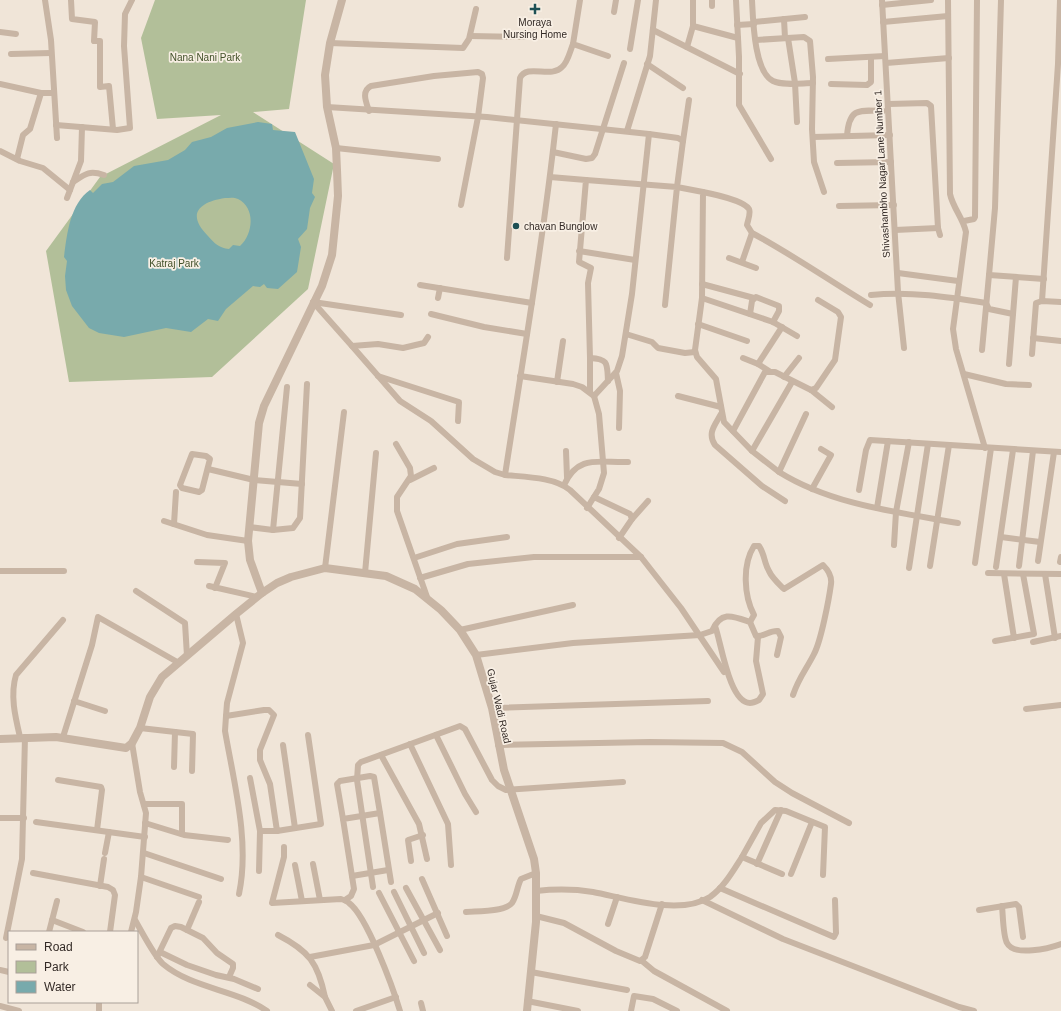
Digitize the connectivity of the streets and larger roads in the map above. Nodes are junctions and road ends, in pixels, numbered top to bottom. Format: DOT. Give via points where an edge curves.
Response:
graph roads {
  1 [pos="45,0"];
  2 [pos="71,0"];
  3 [pos="132,0"];
  4 [pos="342,0"];
  5 [pos="580,0"];
  6 [pos="616,0"];
  7 [pos="638,0"];
  8 [pos="656,0"];
  9 [pos="693,0"];
  10 [pos="736,0"];
  11 [pos="752,0"];
  12 [pos="931,0"];
  13 [pos="948,0"];
  14 [pos="977,0"];
  15 [pos="1001,0"];
  16 [pos="1060,0"];
  17 [pos="882,3"];
  18 [pos="476,9"];
  19 [pos="614,12"];
  20 [pos="948,16"];
  21 [pos="805,17"];
  22 [pos="784,19"];
  23 [pos="883,22"];
  24 [pos="754,23"];
  25 [pos="737,25"];
  26 [pos="693,26"];
  27 [pos="653,30"];
  28 [pos="0,32"];
  29 [pos="16,34"];
  30 [pos="470,36"];
  31 [pos="525,37"];
  32 [pos="738,38"];
  33 [pos="786,38"];
  34 [pos="756,40"];
  35 [pos="330,43"];
  36 [pos="1060,43"];
  37 [pos="573,44"];
  38 [pos="687,47"];
  39 [pos="630,49"];
  40 [pos="51,53"];
  41 [pos="11,54"];
  42 [pos="608,56"];
  43 [pos="871,56"];
  44 [pos="885,56"];
  45 [pos="949,58"];
  46 [pos="828,59"];
  47 [pos="624,63"];
  48 [pos="886,63"];
  49 [pos="647,64"];
  50 [pos="740,74"];
  51 [pos="795,83"];
  52 [pos="813,83"];
  53 [pos="0,84"];
  54 [pos="831,84"];
  55 [pos="683,88"];
  56 [pos="41,93"];
  57 [pos="54,93"];
  58 [pos="689,100"];
  59 [pos="889,104"];
  60 [pos="327,107"];
  61 [pos="369,110"];
  62 [pos="883,111"];
  63 [pos="478,117"];
  64 [pos="517,120"];
  65 [pos="797,122"];
  66 [pos="556,124"];
  67 [pos="56,125"];
  68 [pos="82,127"];
  69 [pos="113,129"];
  70 [pos="603,129"];
  71 [pos="627,132"];
  72 [pos="649,134"];
  73 [pos="847,136"];
  74 [pos="890,136"];
  75 [pos="813,137"];
  76 [pos="57,138"];
  77 [pos="683,141"];
  78 [pos="336,148"];
  79 [pos="0,151"];
  80 [pos="553,152"];
  81 [pos="17,159"];
  82 [pos="438,159"];
  83 [pos="771,159"];
  84 [pos="891,162"];
  85 [pos="837,163"];
  86 [pos="104,175"];
  87 [pos="550,177"];
  88 [pos="586,180"];
  89 [pos="73,182"];
  90 [pos="643,184"];
  91 [pos="677,187"];
  92 [pos="70,190"];
  93 [pos="703,192"];
  94 [pos="824,192"];
  95 [pos="67,198"];
  96 [pos="461,205"];
  97 [pos="894,205"];
  98 [pos="839,206"];
  99 [pos="964,221"];
  100 [pos="938,228"];
  101 [pos="895,230"];
  102 [pos="752,233"];
  103 [pos="940,235"];
  104 [pos="579,251"];
  105 [pos="507,258"];
  106 [pos="729,258"];
  107 [pos="635,260"];
  108 [pos="742,262"];
  109 [pos="756,268"];
  110 [pos="898,273"];
  111 [pos="989,275"];
  112 [pos="1016,277"];
  113 [pos="1044,279"];
  114 [pos="958,281"];
  115 [pos="702,284"];
  116 [pos="420,285"];
  117 [pos="440,288"];
  118 [pos="898,292"];
  119 [pos="871,295"];
  120 [pos="438,298"];
  121 [pos="702,298"];
  122 [pos="754,298"];
  123 [pos="956,299"];
  124 [pos="818,300"];
  125 [pos="1042,301"];
  126 [pos="313,302"];
  127 [pos="1061,302"];
  128 [pos="532,303"];
  129 [pos="986,304"];
  130 [pos="665,305"];
  131 [pos="870,305"];
  132 [pos="430,314"];
  133 [pos="750,314"];
  134 [pos="1013,314"];
  135 [pos="401,315"];
  136 [pos="773,322"];
  137 [pos="698,324"];
  138 [pos="782,327"];
  139 [pos="527,334"];
  140 [pos="626,334"];
  141 [pos="797,336"];
  142 [pos="428,337"];
  143 [pos="1033,338"];
  144 [pos="563,341"];
  145 [pos="747,341"];
  146 [pos="1061,341"];
  147 [pos="352,346"];
  148 [pos="904,348"];
  149 [pos="982,350"];
  150 [pos="695,352"];
  151 [pos="1032,354"];
  152 [pos="590,358"];
  153 [pos="743,358"];
  154 [pos="799,358"];
  155 [pos="758,364"];
  156 [pos="1009,364"];
  157 [pos="769,371"];
  158 [pos="616,373"];
  159 [pos="964,374"];
  160 [pos="378,376"];
  161 [pos="520,376"];
  162 [pos="784,377"];
  163 [pos="608,381"];
  164 [pos="557,382"];
  165 [pos="792,382"];
  166 [pos="307,384"];
  167 [pos="1029,385"];
  168 [pos="288,387"];
  169 [pos="811,390"];
  170 [pos="592,394"];
  171 [pos="678,396"];
  172 [pos="721,407"];
  173 [pos="832,407"];
  174 [pos="344,412"];
  175 [pos="721,414"];
  176 [pos="806,414"];
  177 [pos="458,421"];
  178 [pos="619,428"];
  179 [pos="733,432"];
  180 [pos="888,441"];
  181 [pos="909,442"];
  182 [pos="396,444"];
  183 [pos="928,444"];
  184 [pos="949,445"];
  185 [pos="988,448"];
  186 [pos="821,450"];
  187 [pos="1013,450"];
  188 [pos="566,451"];
  189 [pos="752,451"];
  190 [pos="1033,451"];
  191 [pos="1058,452"];
  192 [pos="376,453"];
  193 [pos="628,462"];
  194 [pos="604,463"];
  195 [pos="434,468"];
  196 [pos="208,469"];
  197 [pos="779,472"];
  198 [pos="504,475"];
  199 [pos="567,477"];
  200 [pos="254,480"];
  201 [pos="410,480"];
  202 [pos="278,482"];
  203 [pos="302,484"];
  204 [pos="564,485"];
  205 [pos="812,489"];
  206 [pos="859,490"];
  207 [pos="176,492"];
  208 [pos="594,497"];
  209 [pos="648,501"];
  210 [pos="785,501"];
  211 [pos="587,508"];
  212 [pos="877,508"];
  213 [pos="896,512"];
  214 [pos="917,516"];
  215 [pos="632,519"];
  216 [pos="938,520"];
  217 [pos="164,521"];
  218 [pos="958,523"];
  219 [pos="174,524"];
  220 [pos="249,527"];
  221 [pos="274,530"];
  222 [pos="507,537"];
  223 [pos="1000,537"];
  224 [pos="620,538"];
  225 [pos="1021,540"];
  226 [pos="248,542"];
  227 [pos="1040,542"];
  228 [pos="894,545"];
  229 [pos="640,557"];
  230 [pos="414,558"];
  231 [pos="197,562"];
  232 [pos="1038,562"];
  233 [pos="975,563"];
  234 [pos="930,566"];
  235 [pos="1019,566"];
  236 [pos="996,567"];
  237 [pos="326,568"];
  238 [pos="909,568"];
  239 [pos="0,571"];
  240 [pos="64,571"];
  241 [pos="365,573"];
  242 [pos="988,574"];
  243 [pos="1004,574"];
  244 [pos="1023,574"];
  245 [pos="1045,574"];
  246 [pos="1061,574"];
  247 [pos="420,578"];
  248 [pos="136,591"];
  249 [pos="259,595"];
  250 [pos="427,598"];
  251 [pos="573,605"];
  252 [pos="236,614"];
  253 [pos="64,620"];
  254 [pos="750,622"];
  255 [pos="715,626"];
  256 [pos="460,630"];
  257 [pos="700,635"];
  258 [pos="758,637"];
  259 [pos="1058,637"];
  260 [pos="1014,638"];
  261 [pos="995,641"];
  262 [pos="1033,642"];
  263 [pos="476,655"];
  264 [pos="777,655"];
  265 [pos="187,656"];
  266 [pos="179,663"];
  267 [pos="724,672"];
  268 [pos="793,695"];
  269 [pos="708,701"];
  270 [pos="74,702"];
  271 [pos="1061,705"];
  272 [pos="492,708"];
  273 [pos="1026,709"];
  274 [pos="105,711"];
  275 [pos="226,716"];
  276 [pos="140,728"];
  277 [pos="174,732"];
  278 [pos="308,735"];
  279 [pos="436,735"];
  280 [pos="22,737"];
  281 [pos="63,738"];
  282 [pos="0,739"];
  283 [pos="132,744"];
  284 [pos="410,744"];
  285 [pos="283,745"];
  286 [pos="498,745"];
  287 [pos="381,755"];
  288 [pos="174,767"];
  289 [pos="192,771"];
  290 [pos="250,778"];
  291 [pos="358,778"];
  292 [pos="58,780"];
  293 [pos="622,782"];
  294 [pos="510,790"];
  295 [pos="144,804"];
  296 [pos="781,810"];
  297 [pos="476,812"];
  298 [pos="380,813"];
  299 [pos="361,816"];
  300 [pos="0,818"];
  301 [pos="24,818"];
  302 [pos="343,819"];
  303 [pos="36,822"];
  304 [pos="812,822"];
  305 [pos="145,823"];
  306 [pos="848,823"];
  307 [pos="295,828"];
  308 [pos="97,830"];
  309 [pos="277,831"];
  310 [pos="109,832"];
  311 [pos="260,832"];
  312 [pos="182,834"];
  313 [pos="423,835"];
  314 [pos="144,837"];
  315 [pos="228,840"];
  316 [pos="284,847"];
  317 [pos="144,853"];
  318 [pos="742,857"];
  319 [pos="427,859"];
  320 [pos="411,861"];
  321 [pos="313,864"];
  322 [pos="757,864"];
  323 [pos="295,865"];
  324 [pos="451,865"];
  325 [pos="388,870"];
  326 [pos="259,871"];
  327 [pos="33,873"];
  328 [pos="370,873"];
  329 [pos="536,873"];
  330 [pos="782,874"];
  331 [pos="790,874"];
  332 [pos="352,876"];
  333 [pos="823,876"];
  334 [pos="141,877"];
  335 [pos="221,879"];
  336 [pos="422,879"];
  337 [pos="391,882"];
  338 [pos="100,886"];
  339 [pos="373,887"];
  340 [pos="406,888"];
  341 [pos="720,888"];
  342 [pos="536,891"];
  343 [pos="394,892"];
  344 [pos="379,893"];
  345 [pos="239,894"];
  346 [pos="617,897"];
  347 [pos="320,900"];
  348 [pos="345,900"];
  349 [pos="702,900"];
  350 [pos="835,900"];
  351 [pos="57,901"];
  352 [pos="302,901"];
  353 [pos="662,904"];
  354 [pos="1002,906"];
  355 [pos="979,910"];
  356 [pos="466,912"];
  357 [pos="438,913"];
  358 [pos="536,916"];
  359 [pos="52,920"];
  360 [pos="135,920"];
  361 [pos="424,921"];
  362 [pos="608,924"];
  363 [pos="411,927"];
  364 [pos="187,930"];
  365 [pos="49,931"];
  366 [pos="80,931"];
  367 [pos="110,931"];
  368 [pos="131,931"];
  369 [pos="400,933"];
  370 [pos="278,935"];
  371 [pos="447,936"];
  372 [pos="1023,937"];
  373 [pos="5,938"];
  374 [pos="1061,944"];
  375 [pos="374,945"];
  376 [pos="440,950"];
  377 [pos="424,953"];
  378 [pos="159,955"];
  379 [pos="310,958"];
  380 [pos="414,961"];
  381 [pos="642,961"];
  382 [pos="531,972"];
  383 [pos="229,977"];
  384 [pos="310,985"];
  385 [pos="258,989"];
  386 [pos="627,990"];
  387 [pos="325,997"];
  388 [pos="396,997"];
  389 [pos="527,1001"];
  390 [pos="421,1003"];
  391 [pos="0,1006"];
  392 [pos="12,1010"];
  393 [pos="19,1011"];
  394 [pos="267,1011"];
  395 [pos="332,1011"];
  396 [pos="356,1011"];
  397 [pos="400,1011"];
  398 [pos="423,1011"];
  399 [pos="527,1011"];
  400 [pos="578,1011"];
  401 [pos="631,1011"];
  402 [pos="677,1011"];
  403 [pos="727,1011"];
  404 [pos="974,1011"];
  1 -- 40 [label="street"];
  2 -- 69 [label="street" via="72,19 95,22 94,40 100,41 100,86 109,86"];
  3 -- 69 [label="street" via="125,14 124,46 130,128"];
  4 -- 35 [label="street"];
  5 -- 37 [label="street"];
  6 -- 19 [label="street"];
  7 -- 39 [label="street"];
  8 -- 27 [label="street"];
  9 -- 26 [label="street"];
  10 -- 25 [label="street"];
  11 -- 24 [label="street"];
  12 -- 17 [label="street"];
  13 -- 20 [label="street"];
  14 -- 99 [label="street" via="975,217"];
  15 -- 111 [label="street" via="995,208"];
  16 -- 36 [label="street"];
  17 -- 23 [label="street, Shivashambho Nagar Lane Number 1"];
  18 -- 30 [label="street"];
  20 -- 23 [label="street"];
  20 -- 45 [label="street"];
  21 -- 22 [label="street"];
  22 -- 24 [label="street"];
  22 -- 33 [label="street"];
  23 -- 44 [label="street, Shivashambho Nagar Lane Number 1"];
  24 -- 25 [label="street"];
  24 -- 34 [label="street"];
  25 -- 32 [label="street"];
  26 -- 32 [label="street"];
  26 -- 38 [label="street"];
  27 -- 38 [label="street"];
  27 -- 49 [label="street"];
  28 -- 29 [label="street"];
  30 -- 31 [label="street"];
  30 -- 35 [label="street" via="467,45 457,49"];
  32 -- 50 [label="street"];
  33 -- 34 [label="street"];
  33 -- 51 [label="street"];
  33 -- 52 [label="street" via="804,37 810,41"];
  34 -- 51 [label="street" via="757,56 766,75 774,81"];
  35 -- 60 [label="street" via="325,75"];
  36 -- 113 [label="street"];
  37 -- 42 [label="street"];
  37 -- 64 [label="street" via="566,62 556,71 526,71 522,74"];
  38 -- 50 [label="street"];
  40 -- 41 [label="street"];
  40 -- 57 [label="street"];
  43 -- 44 [label="street"];
  43 -- 46 [label="street"];
  43 -- 54 [label="street" via="871,82 867,85"];
  44 -- 48 [label="street, Shivashambho Nagar Lane Number 1"];
  45 -- 48 [label="street"];
  45 -- 99 [label="street" via="950,194 952,204"];
  47 -- 70 [label="street"];
  48 -- 59 [label="street, Shivashambho Nagar Lane Number 1"];
  49 -- 55 [label="street"];
  49 -- 71 [label="street"];
  50 -- 83 [label="street" via="739,105"];
  51 -- 52 [label="street"];
  51 -- 65 [label="street"];
  52 -- 75 [label="street"];
  53 -- 56 [label="street"];
  56 -- 57 [label="street"];
  56 -- 81 [label="street"];
  57 -- 67 [label="street"];
  58 -- 77 [label="street"];
  59 -- 74 [label="street, Shivashambho Nagar Lane Number 1"];
  59 -- 100 [label="street" via="927,103 933,111"];
  60 -- 61 [label="street"];
  60 -- 78 [label="street"];
  61 -- 63 [label="street"];
  61 -- 63 [label="street" via="364,95 371,86 478,72 483,78"];
  62 -- 73 [label="street" via="855,112 849,120"];
  63 -- 64 [label="street"];
  63 -- 96 [label="street"];
  64 -- 66 [label="street"];
  64 -- 105 [label="street"];
  66 -- 70 [label="street"];
  66 -- 80 [label="street"];
  67 -- 68 [label="street"];
  67 -- 76 [label="street"];
  68 -- 69 [label="street"];
  68 -- 89 [label="street" via="81,161"];
  70 -- 71 [label="street"];
  70 -- 80 [label="street" via="592,158 586,160"];
  71 -- 72 [label="street"];
  72 -- 77 [label="street"];
  72 -- 90 [label="street"];
  73 -- 74 [label="street"];
  73 -- 75 [label="street"];
  74 -- 84 [label="street, Shivashambho Nagar Lane Number 1"];
  75 -- 94 [label="street" via="814,162"];
  77 -- 91 [label="street"];
  78 -- 82 [label="street"];
  78 -- 126 [label="street" via="338,196 332,255 322,286"];
  79 -- 81 [label="street"];
  80 -- 87 [label="street"];
  81 -- 92 [label="street" via="43,168"];
  84 -- 85 [label="street"];
  84 -- 97 [label="street, Shivashambho Nagar Lane Number 1"];
  86 -- 89 [label="street" via="94,172"];
  87 -- 88 [label="street"];
  87 -- 128 [label="street"];
  88 -- 90 [label="street"];
  88 -- 104 [label="street"];
  89 -- 92 [label="street"];
  90 -- 91 [label="street"];
  90 -- 107 [label="street"];
  91 -- 93 [label="street"];
  91 -- 130 [label="street"];
  92 -- 95 [label="street"];
  93 -- 102 [label="street" via="734,200 747,207 750,212 747,225"];
  93 -- 115 [label="street"];
  97 -- 98 [label="street"];
  97 -- 101 [label="street, Shivashambho Nagar Lane Number 1"];
  99 -- 114 [label="street" via="964,243"];
  100 -- 101 [label="street"];
  100 -- 103 [label="street"];
  101 -- 110 [label="street, Shivashambho Nagar Lane Number 1"];
  102 -- 108 [label="street"];
  102 -- 131 [label="street"];
  104 -- 107 [label="street"];
  104 -- 152 [label="street" via="579,262 591,268 588,283"];
  106 -- 108 [label="street"];
  107 -- 140 [label="street"];
  108 -- 109 [label="street"];
  110 -- 114 [label="street"];
  110 -- 118 [label="street, Shivashambho Nagar Lane Number 1"];
  111 -- 112 [label="street"];
  111 -- 129 [label="street"];
  112 -- 113 [label="street"];
  112 -- 134 [label="street"];
  113 -- 125 [label="street"];
  114 -- 123 [label="street"];
  115 -- 121 [label="street"];
  115 -- 122 [label="street"];
  116 -- 117 [label="street"];
  117 -- 120 [label="street"];
  117 -- 128 [label="street"];
  118 -- 119 [label="street"];
  118 -- 123 [label="street"];
  118 -- 148 [label="street, Shivashambho Nagar Lane Number 1"];
  121 -- 133 [label="street"];
  121 -- 137 [label="street"];
  122 -- 133 [label="street"];
  122 -- 136 [label="street" via="779,306"];
  123 -- 129 [label="street"];
  123 -- 159 [label="street" via="953,329"];
  124 -- 169 [label="street" via="838,312 841,323 836,360 816,388"];
  125 -- 127 [label="street"];
  125 -- 143 [label="street" via="1035,306"];
  126 -- 135 [label="street"];
  126 -- 147 [label="street"];
  126 -- 200 [label="street" via="264,406 259,423"];
  128 -- 139 [label="street"];
  129 -- 134 [label="street" via="989,309"];
  129 -- 149 [label="street"];
  132 -- 139 [label="street"];
  133 -- 136 [label="street"];
  134 -- 156 [label="street"];
  136 -- 138 [label="street"];
  137 -- 145 [label="street"];
  137 -- 150 [label="street"];
  138 -- 141 [label="street"];
  138 -- 155 [label="street"];
  139 -- 161 [label="street"];
  140 -- 150 [label="street" via="652,342 658,348 685,353"];
  140 -- 158 [label="street"];
  142 -- 147 [label="street" via="424,343 404,348 378,344"];
  143 -- 146 [label="street"];
  143 -- 151 [label="street"];
  144 -- 164 [label="street"];
  147 -- 160 [label="street"];
  150 -- 172 [label="street" via="696,357 716,380"];
  152 -- 163 [label="street" via="603,359 606,362"];
  152 -- 170 [label="street"];
  153 -- 155 [label="street"];
  154 -- 162 [label="street"];
  155 -- 157 [label="street"];
  157 -- 162 [label="street"];
  157 -- 179 [label="street" via="765,372"];
  158 -- 163 [label="street"];
  158 -- 178 [label="street" via="620,391"];
  159 -- 167 [label="street" via="1006,384"];
  159 -- 185 [label="street"];
  160 -- 177 [label="street" via="458,402"];
  160 -- 198 [label="street" via="400,401 432,421 473,459"];
  161 -- 164 [label="street"];
  161 -- 198 [label="street"];
  162 -- 165 [label="street"];
  163 -- 170 [label="street"];
  164 -- 170 [label="street" via="582,387"];
  165 -- 169 [label="street"];
  165 -- 189 [label="street"];
  166 -- 203 [label="street"];
  168 -- 202 [label="street"];
  169 -- 173 [label="street"];
  170 -- 194 [label="street" via="599,414"];
  171 -- 172 [label="street"];
  172 -- 175 [label="street"];
  174 -- 237 [label="street"];
  175 -- 179 [label="street"];
  175 -- 210 [label="street" via="710,434 715,445 762,486"];
  176 -- 197 [label="street"];
  179 -- 189 [label="street"];
  180 -- 181 [label="street"];
  180 -- 206 [label="street" via="874,439 868,442"];
  180 -- 212 [label="street"];
  181 -- 183 [label="street"];
  181 -- 213 [label="street"];
  182 -- 201 [label="street" via="410,468"];
  183 -- 184 [label="street"];
  183 -- 214 [label="street"];
  184 -- 185 [label="street"];
  184 -- 216 [label="street"];
  185 -- 187 [label="street"];
  185 -- 233 [label="street"];
  186 -- 205 [label="street" via="831,455"];
  187 -- 190 [label="street"];
  187 -- 223 [label="street"];
  188 -- 199 [label="street"];
  189 -- 197 [label="street"];
  190 -- 191 [label="street"];
  190 -- 225 [label="street"];
  191 -- 227 [label="street"];
  192 -- 241 [label="street"];
  193 -- 194 [label="street"];
  194 -- 199 [label="street" via="577,466"];
  194 -- 208 [label="street" via="602,482"];
  195 -- 201 [label="street"];
  196 -- 196 [label="street" via="200,492 181,487 180,483 192,454 208,457"];
  196 -- 200 [label="street"];
  197 -- 205 [label="street"];
  198 -- 204 [label="street"];
  199 -- 204 [label="street"];
  200 -- 202 [label="street"];
  200 -- 220 [label="street"];
  201 -- 230 [label="street" via="399,492 395,504"];
  202 -- 203 [label="street"];
  202 -- 221 [label="street"];
  203 -- 221 [label="street" via="301,510 297,524 286,530"];
  204 -- 211 [label="street"];
  205 -- 212 [label="street" via="832,497"];
  207 -- 219 [label="street"];
  208 -- 211 [label="street"];
  208 -- 215 [label="street" via="627,511"];
  209 -- 215 [label="street"];
  211 -- 224 [label="street"];
  212 -- 213 [label="street"];
  213 -- 214 [label="street"];
  213 -- 228 [label="street"];
  214 -- 216 [label="street"];
  214 -- 238 [label="street"];
  215 -- 224 [label="street"];
  216 -- 218 [label="street"];
  216 -- 234 [label="street"];
  217 -- 219 [label="street"];
  219 -- 226 [label="street" via="207,535"];
  220 -- 221 [label="street"];
  220 -- 226 [label="street"];
  222 -- 230 [label="street" via="457,544"];
  223 -- 225 [label="street"];
  223 -- 236 [label="street"];
  224 -- 229 [label="street"];
  225 -- 227 [label="street"];
  225 -- 235 [label="street"];
  226 -- 249 [label="street"];
  227 -- 232 [label="street"];
  229 -- 247 [label="street" via="534,557 468,564"];
  229 -- 257 [label="street"];
  230 -- 247 [label="street"];
  231 -- 249 [label="street" via="225,563 212,587"];
  237 -- 241 [label="street, Gujar Wadi Road"];
  237 -- 249 [label="street, Gujar Wadi Road" via="291,577"];
  239 -- 240 [label="street"];
  241 -- 250 [label="street, Gujar Wadi Road" via="399,580"];
  242 -- 243 [label="street"];
  243 -- 244 [label="street"];
  243 -- 260 [label="street"];
  244 -- 245 [label="street"];
  244 -- 260 [label="street" via="1034,634"];
  245 -- 246 [label="street"];
  245 -- 259 [label="street"];
  247 -- 250 [label="street"];
  248 -- 265 [label="street" via="185,623"];
  249 -- 252 [label="street, Gujar Wadi Road"];
  250 -- 256 [label="street, Gujar Wadi Road"];
  251 -- 256 [label="street"];
  252 -- 265 [label="street, Gujar Wadi Road"];
  252 -- 275 [label="street" via="243,643"];
  253 -- 280 [label="street" via="16,674 13,697"];
  254 -- 255 [label="street" via="726,616"];
  254 -- 258 [label="street"];
  254 -- 268 [label="street" via="754,615 746,596 747,576 751,550 754,546 759,546 765,554 768,570 784,588 823,565 826,568 831,583 821,635 815,653 799,678"];
  255 -- 257 [label="street" via="712,631"];
  255 -- 258 [label="street" via="730,681 744,700 750,703 759,700 763,694 756,661"];
  256 -- 263 [label="street, Gujar Wadi Road"];
  257 -- 263 [label="street" via="589,642"];
  257 -- 267 [label="street"];
  258 -- 264 [label="street" via="778,631 781,637"];
  259 -- 262 [label="street"];
  260 -- 261 [label="street"];
  263 -- 272 [label="street, Gujar Wadi Road"];
  265 -- 266 [label="street, Gujar Wadi Road"];
  266 -- 270 [label="street" via="98,617"];
  266 -- 276 [label="street, Gujar Wadi Road" via="162,677 150,697"];
  269 -- 272 [label="street"];
  270 -- 274 [label="street"];
  270 -- 281 [label="street"];
  271 -- 273 [label="street"];
  272 -- 286 [label="street, Gujar Wadi Road"];
  275 -- 309 [label="street" via="264,710 269,710 274,715 260,750 260,760 270,784"];
  275 -- 345 [label="street" via="225,732 243,835 243,877"];
  276 -- 277 [label="street"];
  276 -- 283 [label="street, Gujar Wadi Road"];
  277 -- 288 [label="street"];
  277 -- 289 [label="street" via="193,734"];
  278 -- 307 [label="street" via="321,824"];
  279 -- 284 [label="street"];
  279 -- 294 [label="street" via="455,727 463,727 492,780 502,788"];
  279 -- 297 [label="street"];
  280 -- 281 [label="street"];
  280 -- 282 [label="street"];
  280 -- 301 [label="street"];
  281 -- 283 [label="street" via="119,748 126,748"];
  283 -- 295 [label="street"];
  284 -- 287 [label="street"];
  284 -- 324 [label="street" via="447,820"];
  285 -- 307 [label="street"];
  286 -- 294 [label="street, Gujar Wadi Road"];
  286 -- 306 [label="street" via="723,742 742,752 775,782"];
  287 -- 291 [label="street" via="358,765"];
  287 -- 313 [label="street"];
  290 -- 311 [label="street"];
  291 -- 298 [label="street" via="374,777"];
  291 -- 299 [label="street"];
  291 -- 302 [label="street" via="338,782"];
  292 -- 308 [label="street" via="100,787 102,790"];
  293 -- 294 [label="street"];
  294 -- 329 [label="street, Gujar Wadi Road" via="529,842"];
  295 -- 305 [label="street"];
  295 -- 312 [label="street" via="182,804"];
  296 -- 304 [label="street"];
  296 -- 318 [label="street" via="774,810 766,817"];
  296 -- 322 [label="street"];
  298 -- 299 [label="street"];
  298 -- 325 [label="street"];
  299 -- 302 [label="street"];
  299 -- 328 [label="street"];
  300 -- 301 [label="street"];
  301 -- 373 [label="street" via="22,859"];
  302 -- 332 [label="street"];
  303 -- 308 [label="street"];
  304 -- 331 [label="street"];
  304 -- 333 [label="street" via="825,827"];
  305 -- 312 [label="street"];
  305 -- 314 [label="street"];
  307 -- 309 [label="street"];
  308 -- 310 [label="street"];
  309 -- 311 [label="street"];
  310 -- 314 [label="street"];
  310 -- 338 [label="street"];
  311 -- 326 [label="street"];
  312 -- 315 [label="street"];
  313 -- 319 [label="street"];
  313 -- 320 [label="street" via="408,840"];
  314 -- 317 [label="street"];
  316 -- 352 [label="street" via="284,857 272,903"];
  317 -- 334 [label="street"];
  317 -- 335 [label="street"];
  318 -- 322 [label="street"];
  318 -- 341 [label="street"];
  321 -- 347 [label="street"];
  322 -- 330 [label="street"];
  323 -- 352 [label="street"];
  325 -- 328 [label="street"];
  325 -- 337 [label="street"];
  327 -- 338 [label="street"];
  328 -- 332 [label="street"];
  328 -- 339 [label="street"];
  329 -- 342 [label="street, Gujar Wadi Road"];
  329 -- 356 [label="street" via="521,879 513,902 508,906"];
  332 -- 348 [label="street" via="354,892"];
  334 -- 360 [label="street"];
  334 -- 364 [label="street" via="199,900"];
  336 -- 357 [label="street"];
  338 -- 367 [label="street" via="113,890 115,895"];
  340 -- 361 [label="street"];
  341 -- 349 [label="street"];
  341 -- 350 [label="street" via="834,938"];
  342 -- 346 [label="street" via="556,888"];
  342 -- 358 [label="street, Gujar Wadi Road"];
  343 -- 363 [label="street"];
  344 -- 369 [label="street"];
  346 -- 353 [label="street"];
  346 -- 362 [label="street"];
  347 -- 348 [label="street"];
  347 -- 352 [label="street"];
  348 -- 375 [label="street" via="353,906"];
  349 -- 353 [label="street" via="682,905"];
  349 -- 404 [label="street" via="783,939"];
  351 -- 359 [label="street"];
  353 -- 381 [label="street"];
  354 -- 355 [label="street"];
  354 -- 372 [label="street" via="1018,905"];
  354 -- 374 [label="street" via="1006,940 1010,946 1036,950"];
  357 -- 361 [label="street"];
  357 -- 371 [label="street"];
  358 -- 381 [label="street" via="564,923 616,951"];
  358 -- 382 [label="street, Gujar Wadi Road"];
  359 -- 365 [label="street"];
  359 -- 366 [label="street"];
  360 -- 368 [label="street"];
  360 -- 378 [label="street"];
  361 -- 363 [label="street"];
  361 -- 376 [label="street"];
  363 -- 369 [label="street"];
  363 -- 377 [label="street"];
  364 -- 378 [label="street" via="175,926 171,928"];
  364 -- 383 [label="street" via="203,938 217,953 233,964"];
  369 -- 375 [label="street"];
  369 -- 380 [label="street"];
  370 -- 379 [label="street" via="296,944"];
  375 -- 379 [label="street"];
  375 -- 388 [label="street"];
  378 -- 383 [label="street"];
  378 -- 394 [label="street" via="180,976 248,999"];
  379 -- 387 [label="street" via="321,975"];
  381 -- 403 [label="street"];
  382 -- 386 [label="street"];
  382 -- 389 [label="street, Gujar Wadi Road"];
  383 -- 385 [label="street"];
  384 -- 387 [label="street"];
  387 -- 395 [label="street"];
  388 -- 396 [label="street"];
  388 -- 397 [label="street"];
  389 -- 399 [label="street, Gujar Wadi Road"];
  389 -- 400 [label="street"];
  390 -- 398 [label="street"];
  391 -- 392 [label="street"];
  392 -- 393 [label="street"];
  401 -- 402 [label="street" via="634,996 653,999"];
}
